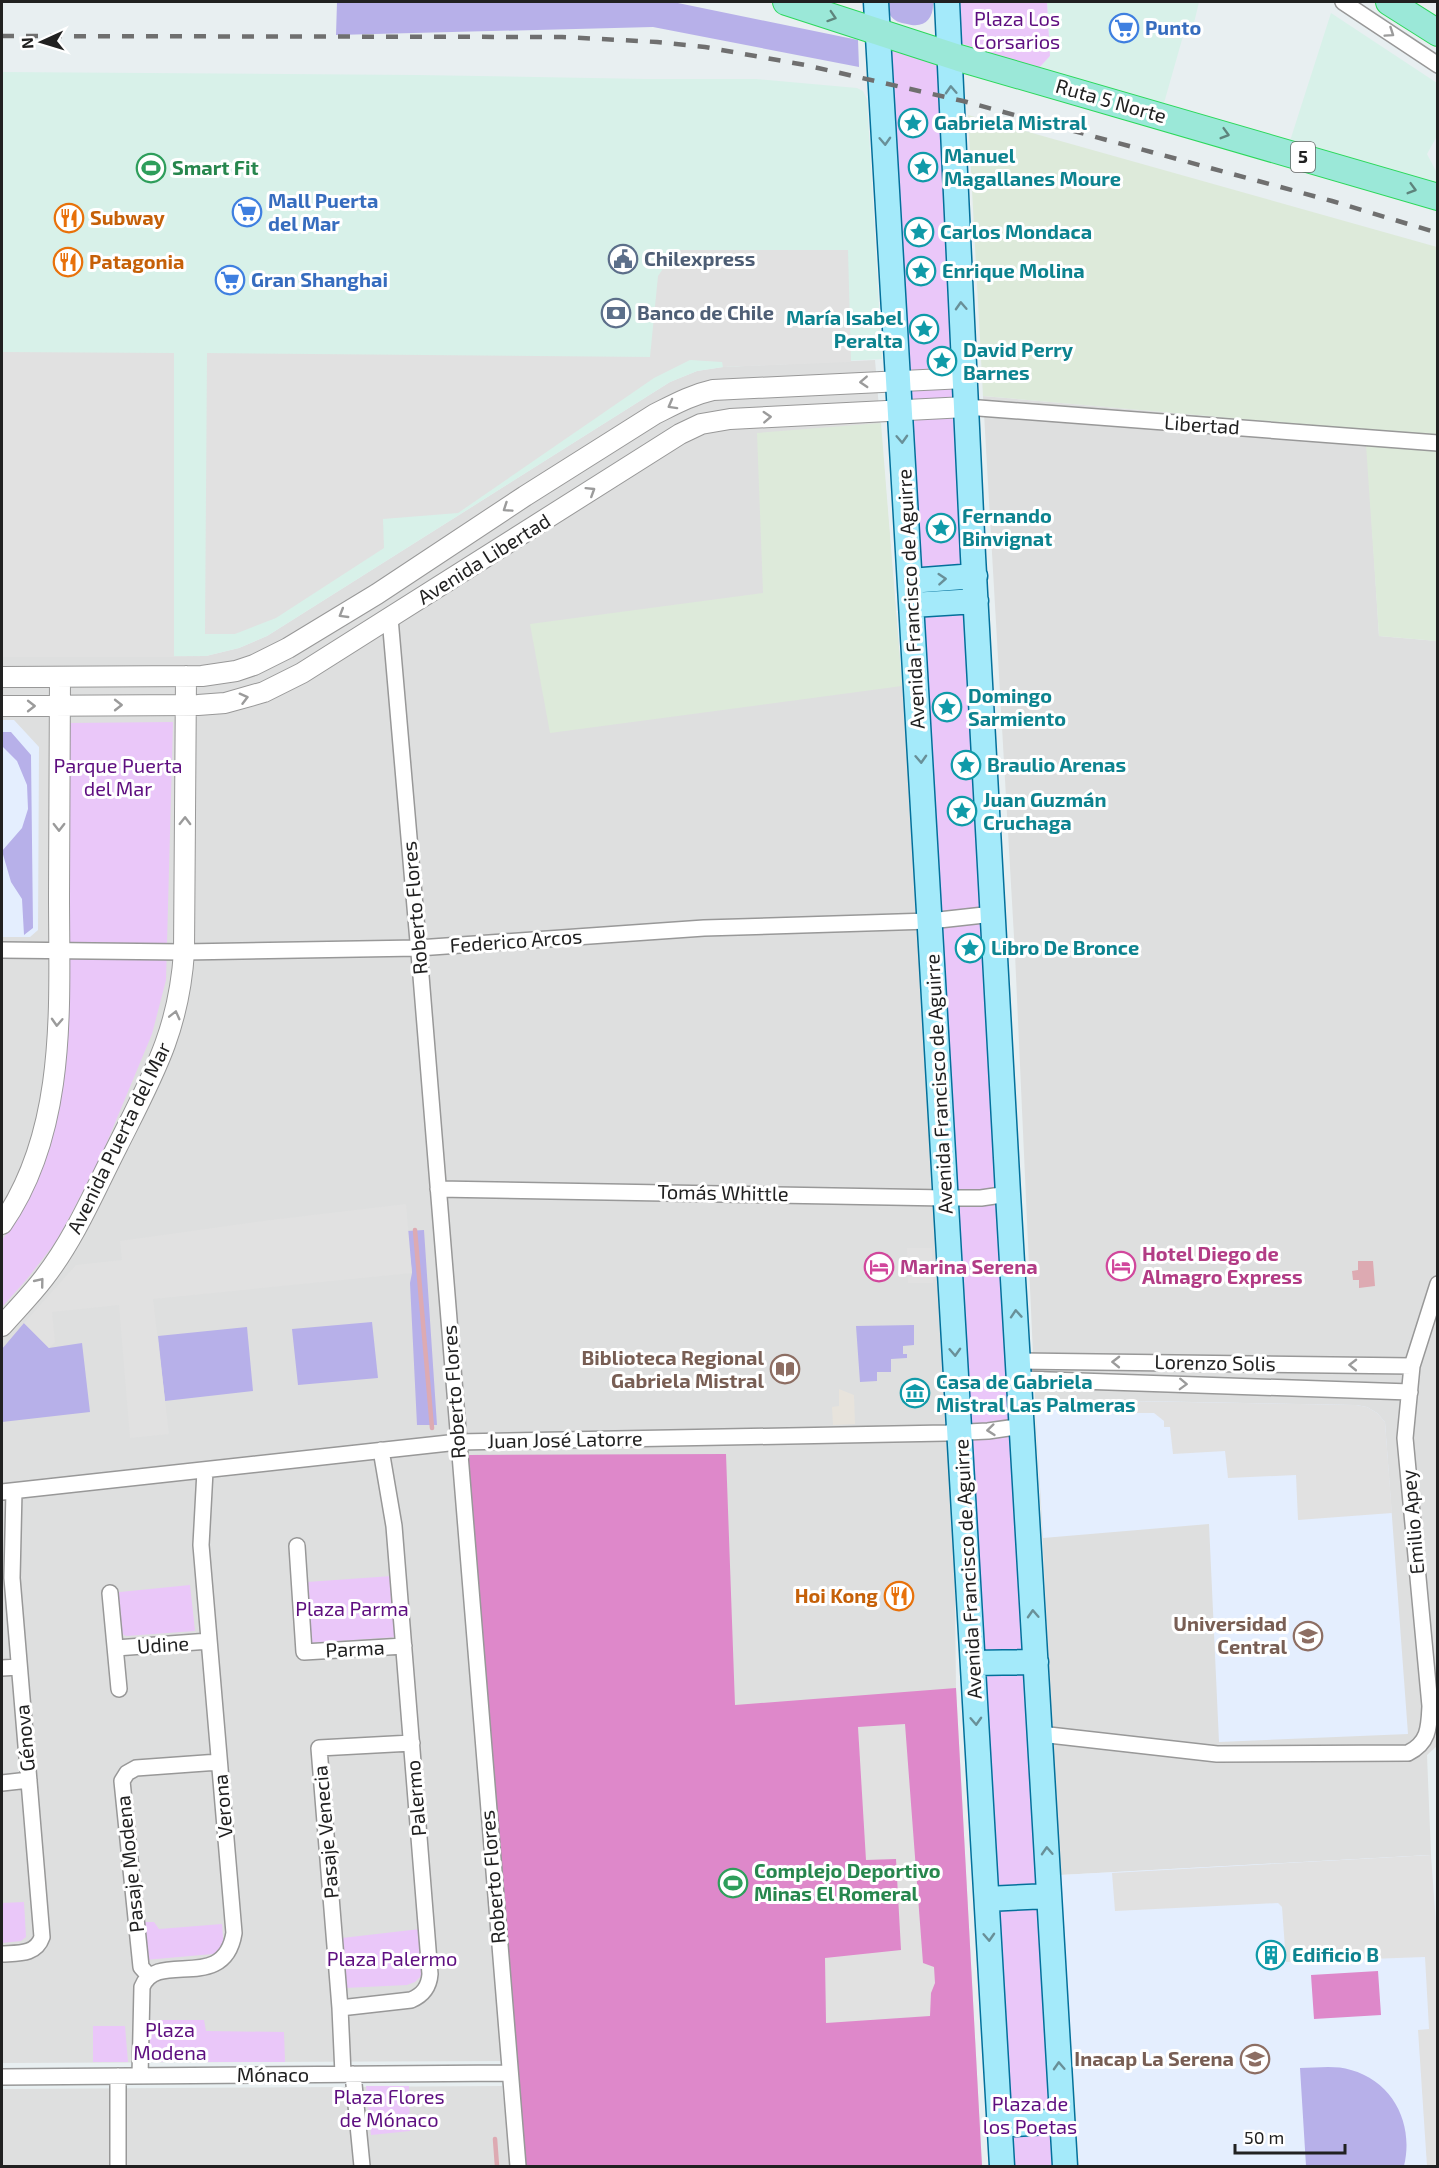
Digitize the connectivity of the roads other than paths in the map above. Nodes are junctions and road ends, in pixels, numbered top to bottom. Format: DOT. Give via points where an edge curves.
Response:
graph roads {
  1 [pos="786,2"];
  2 [pos="876,2"];
  3 [pos="947,2"];
  4 [pos="1343,2"];
  5 [pos="1389,2"];
  6 [pos="878,32"];
  7 [pos="1437,33"];
  8 [pos="949,55"];
  9 [pos="1437,65"];
  10 [pos="1437,197"];
  11 [pos="965,378"];
  12 [pos="898,380"];
  13 [pos="966,406"];
  14 [pos="900,409"];
  15 [pos="1437,443"];
  16 [pos="975,576"];
  17 [pos="910,581"];
  18 [pos="976,601"];
  19 [pos="912,605"];
  20 [pos="390,618"];
  21 [pos="186,676"];
  22 [pos="2,677"];
  23 [pos="60,677"];
  24 [pos="186,705"];
  25 [pos="2,706"];
  26 [pos="60,706"];
  27 [pos="993,914"];
  28 [pos="930,921"];
  29 [pos="418,948"];
  30 [pos="2,950"];
  31 [pos="59,950"];
  32 [pos="184,952"];
  33 [pos="438,1189"];
  34 [pos="1008,1194"];
  35 [pos="946,1197"];
  36 [pos="3,1219"];
  37 [pos="1437,1284"];
  38 [pos="2,1326"];
  39 [pos="1412,1366"];
  40 [pos="1019,1370"];
  41 [pos="1410,1392"];
  42 [pos="1023,1426"];
  43 [pos="960,1432"];
  44 [pos="458,1442"];
  45 [pos="381,1450"];
  46 [pos="205,1471"];
  47 [pos="8,1491"];
  48 [pos="297,1546"];
  49 [pos="110,1593"];
  50 [pos="209,1641"];
  51 [pos="404,1646"];
  52 [pos="116,1648"];
  53 [pos="1036,1662"];
  54 [pos="973,1663"];
  55 [pos="19,1667"];
  56 [pos="2,1668"];
  57 [pos="119,1689"];
  58 [pos="1040,1734"];
  59 [pos="412,1743"];
  60 [pos="219,1762"];
  61 [pos="29,1780"];
  62 [pos="2,1783"];
  63 [pos="1049,1896"];
  64 [pos="987,1899"];
  65 [pos="2,1954"];
  66 [pos="149,1976"];
  67 [pos="340,2008"];
  68 [pos="509,2073"];
  69 [pos="348,2074"];
  70 [pos="118,2076"];
  71 [pos="140,2076"];
  72 [pos="2,2077"];
  73 [pos="1062,2121"];
  74 [pos="1000,2125"];
  75 [pos="118,2166"];
  76 [pos="362,2166"];
  77 [pos="518,2166"];
  78 [pos="1002,2166"];
  79 [pos="1065,2166"];
  1 -- 6 [label="highway, Ruta 5 Norte / 5, one-way"];
  2 -- 6 [label="main road, Avenida Francisco de Aguirre"];
  3 -- 8 [label="main road"];
  4 -- 9 [label="street, one-way"];
  5 -- 7 [label="highway"];
  6 -- 8 [label="highway, Ruta 5 Norte / 5"];
  6 -- 12 [label="main road, Avenida Francisco de Aguirre, one-way"];
  8 -- 10 [label="highway, Ruta 5 Norte / 5, one-way"];
  11 -- 8 [label="main road, one-way"];
  11 -- 12 [label="street, Avenida Libertad"];
  11 -- 13 [label="main road"];
  12 -- 14 [label="main road, Avenida Francisco de Aguirre"];
  12 -- 21 [label="street, Avenida Libertad, one-way" via="713,390 685,398 272,657 236,671"];
  13 -- 14 [label="street, Avenida Libertad"];
  13 -- 15 [label="street, Libertad"];
  13 -- 16 [label="main road"];
  14 -- 17 [label="main road, Avenida Francisco de Aguirre, one-way"];
  20 -- 14 [label="street, Avenida Libertad, one-way" via="701,424 721,419"];
  17 -- 16 [label="main road, one-way"];
  16 -- 18 [label="main road"];
  17 -- 19 [label="main road, Avenida Francisco de Aguirre"];
  18 -- 19 [label="main road"];
  18 -- 27 [label="main road"];
  19 -- 28 [label="main road, Avenida Francisco de Aguirre, one-way"];
  24 -- 20 [label="street, Avenida Libertad, one-way" via="225,703 264,692"];
  20 -- 29 [label="street, Roberto Flores"];
  21 -- 23 [label="street, Avenida Libertad"];
  21 -- 24 [label="street, Avenida Puerta del Mar"];
  22 -- 23 [label="street, Avenida Libertad"];
  23 -- 26 [label="street"];
  26 -- 24 [label="street, Avenida Libertad, one-way"];
  32 -- 24 [label="street, Avenida Puerta del Mar, one-way"];
  25 -- 26 [label="street, Avenida Libertad, one-way"];
  26 -- 31 [label="street, one-way"];
  27 -- 28 [label="street, Federico Arcos"];
  27 -- 34 [label="main road"];
  28 -- 29 [label="street, Federico Arcos" via="704,928"];
  28 -- 35 [label="main road, Avenida Francisco de Aguirre"];
  29 -- 32 [label="street, Federico Arcos"];
  29 -- 33 [label="street, Roberto Flores"];
  30 -- 31 [label="street, Federico Arcos"];
  31 -- 32 [label="street, Federico Arcos"];
  31 -- 36 [label="street, one-way" via="54,1072 48,1115 22,1193"];
  38 -- 32 [label="street, Avenida Puerta del Mar, one-way" via="61,1252 157,1066 176,1011"];
  33 -- 35 [label="street, Tomás Whittle"];
  33 -- 44 [label="street, Roberto Flores"];
  34 -- 35 [label="street, Tomás Whittle"];
  40 -- 34 [label="main road, one-way"];
  35 -- 43 [label="main road, Avenida Francisco de Aguirre, one-way"];
  37 -- 39 [label="street, Emilio Apey"];
  39 -- 40 [label="street, Lorenzo Solis, one-way"];
  39 -- 41 [label="street, Emilio Apey"];
  40 -- 41 [label="street, Lorenzo Solis, one-way"];
  40 -- 42 [label="main road"];
  41 -- 58 [label="street, Emilio Apey" via="1405,1438 1430,1707 1429,1726 1417,1749 1408,1754 1217,1754"];
  42 -- 43 [label="street, Juan José Latorre, one-way"];
  53 -- 42 [label="main road, one-way"];
  43 -- 44 [label="street, Juan José Latorre"];
  43 -- 54 [label="main road, Avenida Francisco de Aguirre"];
  44 -- 45 [label="street, Juan José Latorre"];
  44 -- 68 [label="street, Roberto Flores"];
  45 -- 46 [label="street, Juan José Latorre"];
  45 -- 51 [label="street, Palermo" via="394,1526"];
  46 -- 47 [label="street, Juan José Latorre"];
  46 -- 50 [label="street, Verona" via="201,1545"];
  47 -- 55 [label="street, Génova"];
  48 -- 51 [label="street, Parma" via="304,1652"];
  49 -- 52 [label="street, Udine"];
  50 -- 52 [label="street, Udine"];
  50 -- 60 [label="street, Verona"];
  51 -- 59 [label="street, Palermo"];
  52 -- 57 [label="street, Udine"];
  53 -- 54 [label="main road"];
  53 -- 58 [label="main road"];
  54 -- 64 [label="main road, Avenida Francisco de Aguirre, one-way"];
  55 -- 56 [label="street"];
  55 -- 61 [label="street, Génova"];
  63 -- 58 [label="main road, one-way"];
  59 -- 67 [label="street, Palermo" via="430,1981 423,1993 411,2000"];
  59 -- 67 [label="street, Pasaje Venecia" via="319,1748"];
  60 -- 66 [label="street, Verona" via="232,1942 225,1956 212,1966"];
  60 -- 66 [label="street, Pasaje Modena" via="136,1768 122,1781 141,1968"];
  61 -- 62 [label="street"];
  61 -- 65 [label="street, Génova" via="42,1937 33,1950"];
  63 -- 64 [label="main road"];
  73 -- 63 [label="main road, one-way"];
  64 -- 74 [label="main road, Avenida Francisco de Aguirre, one-way"];
  66 -- 71 [label="street" via="142,1987"];
  67 -- 69 [label="street"];
  68 -- 69 [label="street, Mónaco"];
  68 -- 77 [label="street, Roberto Flores"];
  69 -- 71 [label="street, Mónaco"];
  69 -- 76 [label="street"];
  70 -- 71 [label="street, Mónaco"];
  70 -- 72 [label="street, Mónaco"];
  70 -- 75 [label="street"];
  73 -- 74 [label="main road"];
  73 -- 79 [label="main road"];
  74 -- 78 [label="main road, Avenida Francisco de Aguirre"];
}
